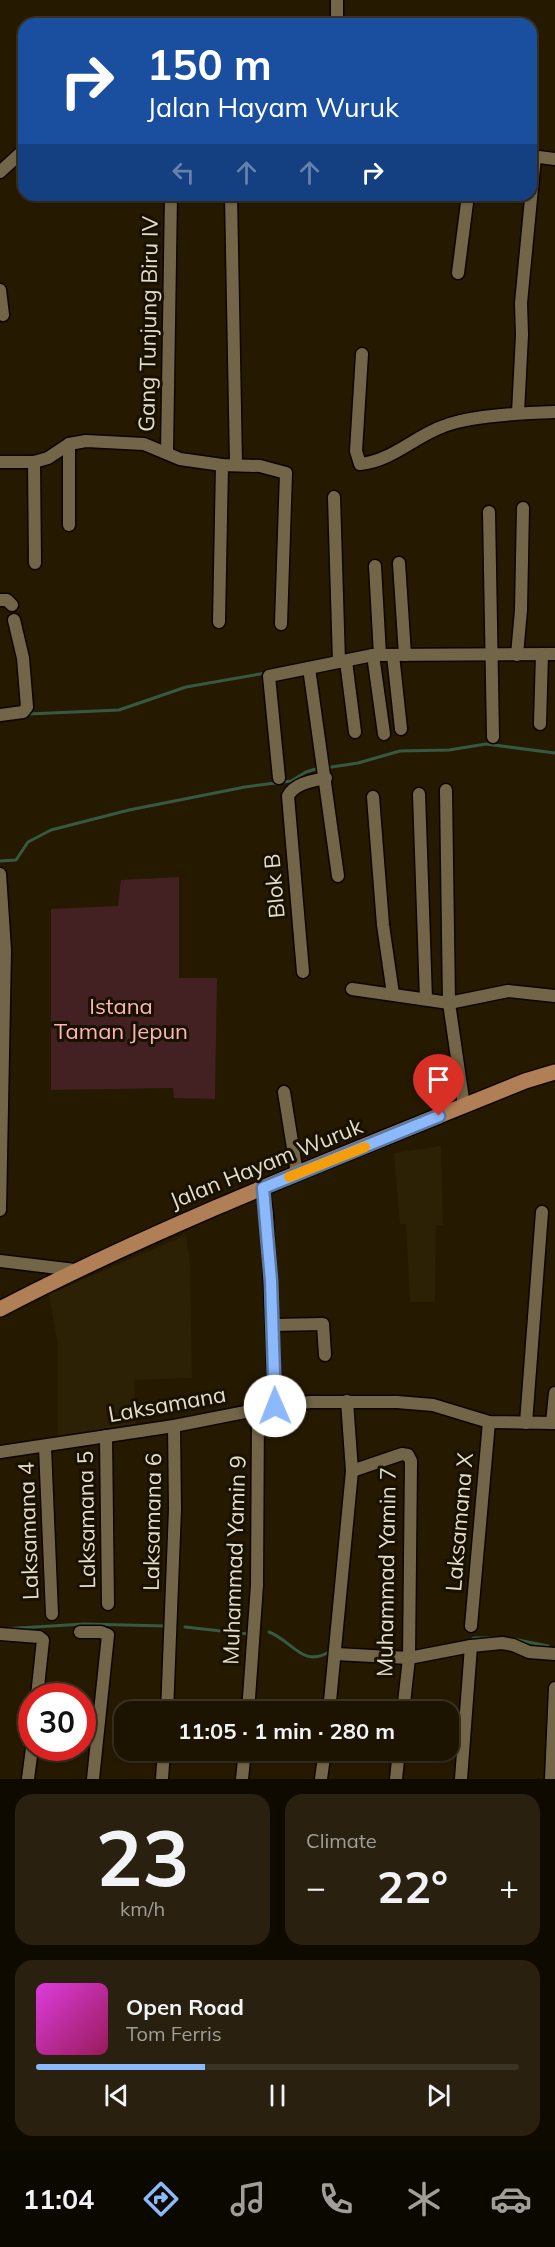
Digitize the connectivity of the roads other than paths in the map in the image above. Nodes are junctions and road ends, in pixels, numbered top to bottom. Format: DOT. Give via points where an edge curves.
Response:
graph roads {
  1 [pos="338,0"];
  2 [pos="337,18"];
  3 [pos="0,155"];
  4 [pos="18,155"];
  5 [pos="537,157"];
  6 [pos="555,159"];
  7 [pos="2,170"];
  8 [pos="171,201"];
  9 [pos="231,201"];
  10 [pos="467,201"];
  11 [pos="529,201"];
  12 [pos="458,273"];
  13 [pos="0,290"];
  14 [pos="3,315"];
  15 [pos="362,354"];
  16 [pos="555,412"];
  17 [pos="518,413"];
  18 [pos="69,444"];
  19 [pos="167,453"];
  20 [pos="0,462"];
  21 [pos="34,462"];
  22 [pos="236,464"];
  23 [pos="222,465"];
  24 [pos="334,497"];
  25 [pos="523,508"];
  26 [pos="489,512"];
  27 [pos="69,525"];
  28 [pos="35,563"];
  29 [pos="399,563"];
  30 [pos="375,566"];
  31 [pos="0,600"];
  32 [pos="12,605"];
  33 [pos="14,620"];
  34 [pos="219,622"];
  35 [pos="281,624"];
  36 [pos="549,654"];
  37 [pos="376,655"];
  38 [pos="399,655"];
  39 [pos="493,655"];
  40 [pos="517,655"];
  41 [pos="343,661"];
  42 [pos="309,668"];
  43 [pos="0,715"];
  44 [pos="540,724"];
  45 [pos="401,729"];
  46 [pos="355,732"];
  47 [pos="384,734"];
  48 [pos="494,737"];
  49 [pos="325,771"];
  50 [pos="279,778"];
  51 [pos="446,790"];
  52 [pos="419,794"];
  53 [pos="373,797"];
  54 [pos="0,874"];
  55 [pos="338,876"];
  56 [pos="303,972"];
  57 [pos="352,989"];
  58 [pos="393,993"];
  59 [pos="555,996"];
  60 [pos="426,999"];
  61 [pos="449,1004"];
  62 [pos="555,1072"];
  63 [pos="284,1092"];
  64 [pos="464,1106"];
  65 [pos="297,1173"];
  66 [pos="263,1188"];
  67 [pos="0,1210"];
  68 [pos="542,1212"];
  69 [pos="0,1261"];
  70 [pos="75,1270"];
  71 [pos="0,1310"];
  72 [pos="273,1325"];
  73 [pos="325,1355"];
  74 [pos="555,1393"];
  75 [pos="347,1401"];
  76 [pos="275,1406"];
  77 [pos="258,1409"];
  78 [pos="489,1422"];
  79 [pos="526,1423"];
  80 [pos="554,1423"];
  81 [pos="174,1426"];
  82 [pos="106,1436"];
  83 [pos="45,1447"];
  84 [pos="0,1452"];
  85 [pos="352,1471"];
  86 [pos="108,1604"];
  87 [pos="52,1614"];
  88 [pos="471,1626"];
  89 [pos="80,1632"];
  90 [pos="0,1634"];
  91 [pos="471,1646"];
  92 [pos="336,1654"];
  93 [pos="555,1654"];
  94 [pos="409,1658"];
  95 [pos="39,1683"];
  96 [pos="555,1688"];
  97 [pos="167,1701"];
  98 [pos="250,1701"];
  99 [pos="330,1701"];
  100 [pos="404,1701"];
  101 [pos="30,1761"];
  102 [pos="163,1761"];
  103 [pos="244,1761"];
  104 [pos="323,1761"];
  105 [pos="398,1761"];
  106 [pos="28,1779"];
  107 [pos="93,1779"];
  108 [pos="162,1779"];
  109 [pos="242,1779"];
  110 [pos="321,1779"];
  111 [pos="396,1779"];
  112 [pos="461,1779"];
  113 [pos="551,1779"];
  1 -- 2 [label="street"];
  3 -- 7 [label="street"];
  4 -- 7 [label="street"];
  5 -- 6 [label="street"];
  8 -- 19 [label="street, Gang Tunjung Biru IV"];
  9 -- 22 [label="street"];
  10 -- 12 [label="street"];
  11 -- 17 [label="street"];
  13 -- 14 [label="street"];
  15 -- 17 [label="street" via="356,452 360,464 389,456 447,424"];
  16 -- 17 [label="street"];
  18 -- 19 [label="street" via="131,443"];
  18 -- 21 [label="street" via="48,459"];
  18 -- 27 [label="street"];
  19 -- 23 [label="street" via="180,459"];
  20 -- 21 [label="street"];
  21 -- 28 [label="street"];
  22 -- 23 [label="street"];
  22 -- 35 [label="street" via="286,474"];
  23 -- 34 [label="street"];
  24 -- 41 [label="street"];
  25 -- 40 [label="street"];
  26 -- 39 [label="street"];
  29 -- 38 [label="street"];
  30 -- 37 [label="street"];
  31 -- 32 [label="street" via="8,600"];
  33 -- 43 [label="street" via="23,658 27,707 23,712"];
  36 -- 40 [label="street"];
  36 -- 44 [label="street"];
  37 -- 38 [label="street"];
  37 -- 41 [label="street"];
  37 -- 47 [label="street"];
  38 -- 39 [label="street"];
  38 -- 45 [label="street"];
  39 -- 40 [label="street"];
  39 -- 48 [label="street"];
  41 -- 42 [label="street"];
  41 -- 46 [label="street"];
  42 -- 49 [label="street"];
  42 -- 50 [label="street" via="268,677"];
  49 -- 55 [label="street"];
  49 -- 56 [label="street, Blok B" via="292,789 288,796"];
  51 -- 61 [label="street"];
  52 -- 60 [label="street"];
  53 -- 58 [label="street" via="382,925"];
  54 -- 67 [label="street" via="5,950"];
  57 -- 58 [label="street"];
  58 -- 60 [label="street"];
  59 -- 61 [label="street" via="508,991"];
  60 -- 61 [label="street"];
  61 -- 64 [label="street"];
  62 -- 64 [label="main road, Jalan Hayam Wuruk"];
  63 -- 65 [label="street"];
  64 -- 65 [label="main road, Jalan Hayam Wuruk"];
  65 -- 66 [label="main road, Jalan Hayam Wuruk"];
  66 -- 70 [label="main road, Jalan Hayam Wuruk"];
  66 -- 72 [label="street"];
  68 -- 79 [label="street"];
  69 -- 70 [label="street"];
  70 -- 71 [label="main road, Jalan Hayam Wuruk"];
  72 -- 73 [label="street" via="323,1324"];
  72 -- 76 [label="street"];
  74 -- 80 [label="street"];
  75 -- 76 [label="street, Laksamana"];
  75 -- 78 [label="street, Laksamana" via="433,1406"];
  75 -- 85 [label="street"];
  76 -- 77 [label="street, Laksamana"];
  77 -- 81 [label="street, Laksamana"];
  77 -- 98 [label="street, Muhammad Yamin 9" via="257,1584"];
  78 -- 79 [label="street, Laksamana"];
  78 -- 88 [label="street, Laksamana X"];
  79 -- 80 [label="street, Laksamana"];
  81 -- 82 [label="street, Laksamana"];
  81 -- 97 [label="street, Laksamana 6" via="175,1509"];
  82 -- 83 [label="street, Laksamana"];
  82 -- 86 [label="street, Laksamana 5"];
  83 -- 84 [label="street, Laksamana"];
  83 -- 87 [label="street, Laksamana 4"];
  85 -- 92 [label="street"];
  85 -- 94 [label="street, Muhammad Yamin 7" via="402,1454 411,1461"];
  89 -- 107 [label="street" via="108,1635"];
  90 -- 95 [label="street" via="39,1637 43,1645"];
  91 -- 93 [label="street" via="502,1643 529,1652"];
  91 -- 94 [label="street"];
  91 -- 112 [label="street"];
  92 -- 94 [label="street"];
  92 -- 99 [label="street"];
  94 -- 100 [label="street, Muhammad Yamin 7"];
  96 -- 113 [label="street"];
  101 -- 106 [label="street"];
  102 -- 108 [label="street"];
  103 -- 109 [label="street"];
  104 -- 110 [label="street"];
  105 -- 111 [label="street"];
}
